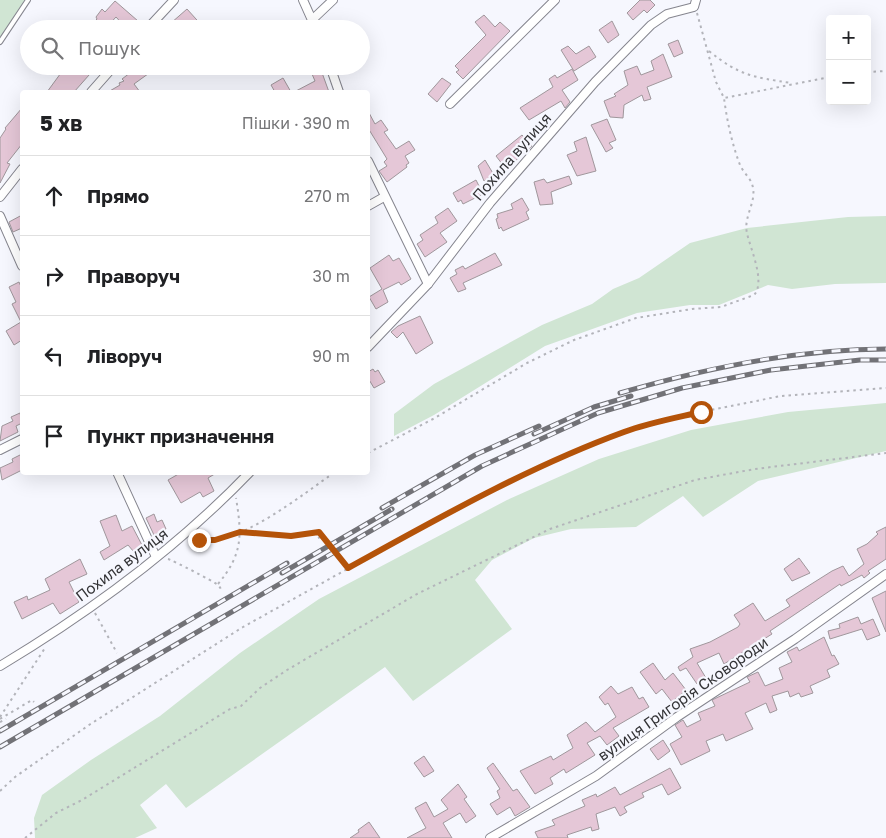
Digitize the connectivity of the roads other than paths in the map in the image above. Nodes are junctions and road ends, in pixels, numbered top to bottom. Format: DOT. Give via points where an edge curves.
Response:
graph roads {
  1 [pos="28,0"];
  2 [pos="174,0"];
  3 [pos="303,0"];
  4 [pos="333,0"];
  5 [pos="555,0"];
  6 [pos="695,4"];
  7 [pos="313,18"];
  8 [pos="155,20"];
  9 [pos="0,42"];
  10 [pos="106,75"];
  11 [pos="333,75"];
  12 [pos="92,90"];
  13 [pos="338,90"];
  14 [pos="450,104"];
  15 [pos="370,166"];
  16 [pos="20,172"];
  17 [pos="0,197"];
  18 [pos="384,197"];
  19 [pos="370,205"];
  20 [pos="0,216"];
  21 [pos="20,261"];
  22 [pos="428,284"];
  23 [pos="370,345"];
  24 [pos="20,440"];
  25 [pos="0,450"];
  26 [pos="118,475"];
  27 [pos="247,475"];
  28 [pos="156,557"];
  29 [pos="886,574"];
  30 [pos="0,666"];
  31 [pos="490,838"];
  1 -- 9 [label="lane"];
  2 -- 8 [label="street"];
  3 -- 7 [label="street"];
  4 -- 7 [label="street"];
  5 -- 14 [label="street"];
  6 -- 22 [label="street, Похила вулиця" via="667,14 651,25 595,82 490,203"];
  10 -- 12 [label="street"];
  11 -- 13 [label="street"];
  15 -- 18 [label="street"];
  16 -- 17 [label="street"];
  18 -- 19 [label="street"];
  18 -- 22 [label="street"];
  20 -- 21 [label="street"];
  22 -- 23 [label="street, Похила вулиця"];
  24 -- 25 [label="street"];
  26 -- 28 [label="street"];
  27 -- 28 [label="street, Похила вулиця" via="188,532"];
  28 -- 30 [label="street, Похила вулиця" via="51,635"];
  29 -- 31 [label="street, вулиця Григорія Сковороди" via="596,776"];
}
